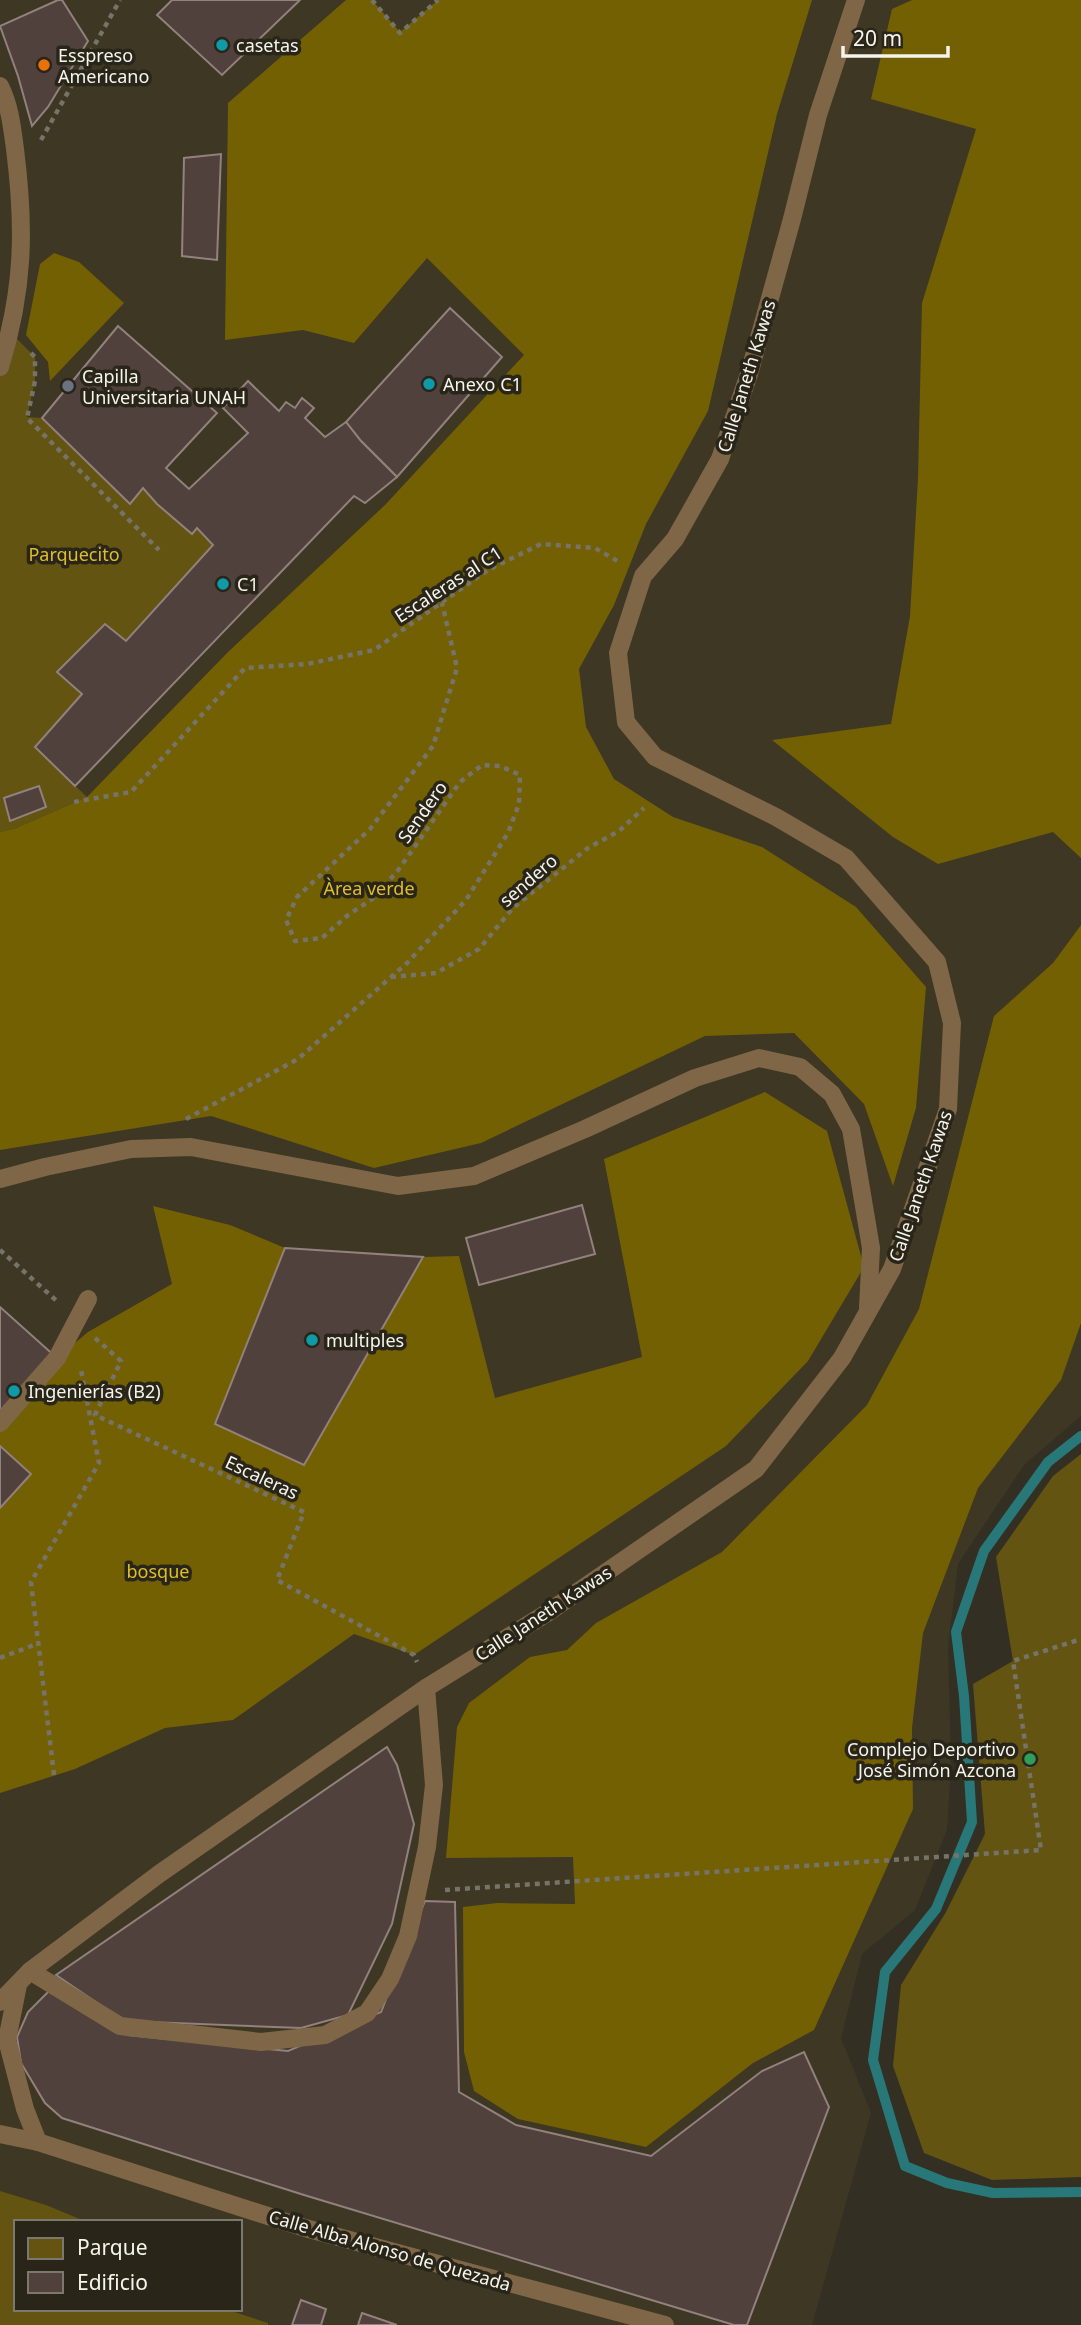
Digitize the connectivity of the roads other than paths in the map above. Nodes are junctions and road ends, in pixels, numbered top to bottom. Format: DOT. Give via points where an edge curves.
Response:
graph roads {
  1 [pos="856,0"];
  2 [pos="0,86"];
  3 [pos="0,367"];
  4 [pos="0,1179"];
  5 [pos="88,1299"];
  6 [pos="867,1315"];
  7 [pos="0,1423"];
  8 [pos="426,1688"];
  9 [pos="30,1971"];
  10 [pos="18,1985"];
  11 [pos="0,2002"];
  12 [pos="0,2018"];
  13 [pos="0,2120"];
  14 [pos="0,2134"];
  15 [pos="38,2141"];
  16 [pos="665,2325"];
  1 -- 6 [label="lane, Calle Janeth Kawas" via="818,115 749,374 720,459 675,539 643,576 618,653 626,722 655,757 776,817 846,858 937,962 952,1023 948,1109 892,1269"];
  2 -- 3 [label="lane" via="8,102 22,204 18,298"];
  4 -- 6 [label="lane" via="131,1149 191,1147 398,1186 474,1176 695,1077 759,1058 800,1067 832,1094 851,1129 871,1248"];
  5 -- 7 [label="lane" via="83,1326"];
  6 -- 8 [label="lane, Calle Janeth Kawas" via="842,1358 756,1469 547,1613"];
  8 -- 9 [label="lane, Calle Janeth Kawas" via="159,1874"];
  8 -- 9 [label="lane" via="434,1785 428,1847 408,1936 390,1979 367,2013 325,2035 261,2042 120,2026"];
  9 -- 10 [label="lane, Calle Janeth Kawas"];
  10 -- 11 [label="lane"];
  10 -- 12 [label="lane"];
  10 -- 15 [label="lane" via="7,2040"];
  13 -- 15 [label="lane"];
  14 -- 15 [label="lane"];
  15 -- 16 [label="lane, Calle Alba Alonso de Quezada" via="305,2228"];
}
